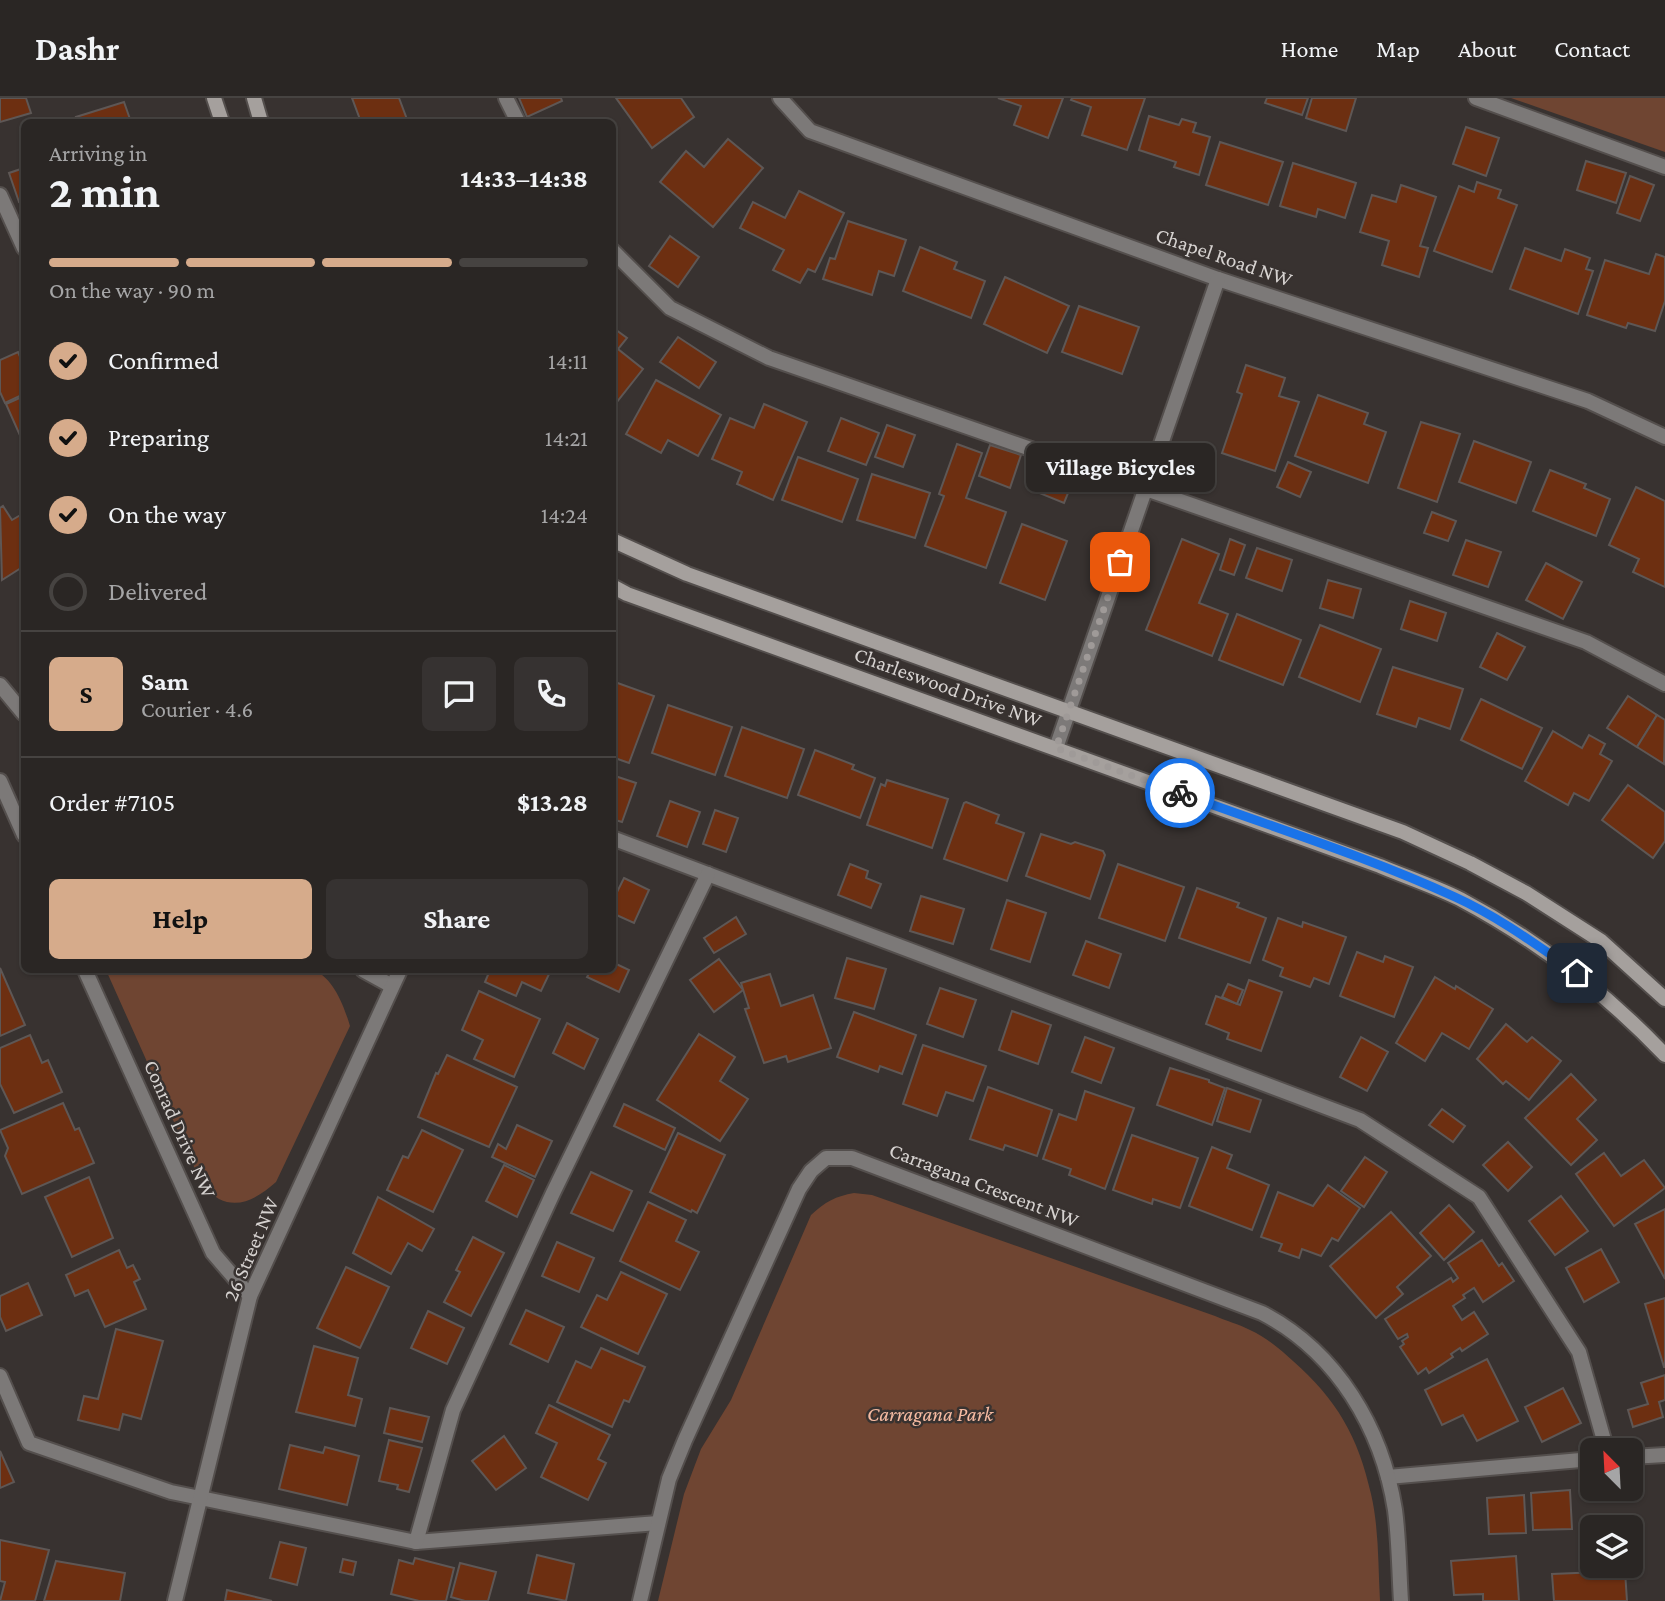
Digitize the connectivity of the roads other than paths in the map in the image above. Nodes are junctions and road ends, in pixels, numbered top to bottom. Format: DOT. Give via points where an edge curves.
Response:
graph roads {
  1 [pos="214,98"];
  2 [pos="254,98"];
  3 [pos="506,98"];
  4 [pos="780,98"];
  5 [pos="1476,98"];
  6 [pos="221,119"];
  7 [pos="260,119"];
  8 [pos="516,119"];
  9 [pos="1665,167"];
  10 [pos="0,195"];
  11 [pos="21,241"];
  12 [pos="616,254"];
  13 [pos="1218,279"];
  14 [pos="1665,437"];
  15 [pos="1145,489"];
  16 [pos="616,542"];
  17 [pos="616,588"];
  18 [pos="1665,684"];
  19 [pos="0,685"];
  20 [pos="21,710"];
  21 [pos="1069,710"];
  22 [pos="1056,748"];
  23 [pos="0,781"];
  24 [pos="21,828"];
  25 [pos="616,840"];
  26 [pos="708,874"];
  27 [pos="86,973"];
  28 [pos="368,973"];
  29 [pos="398,973"];
  30 [pos="392,986"];
  31 [pos="1665,999"];
  32 [pos="1665,1055"];
  33 [pos="250,1296"];
  34 [pos="0,1376"];
  35 [pos="1603,1438"];
  36 [pos="1665,1455"];
  37 [pos="1643,1456"];
  38 [pos="1580,1461"];
  39 [pos="1388,1477"];
  40 [pos="200,1497"];
  41 [pos="659,1523"];
  42 [pos="416,1542"];
  43 [pos="175,1601"];
  44 [pos="640,1601"];
  45 [pos="1401,1601"];
  1 -- 6 [label="street"];
  2 -- 7 [label="street"];
  3 -- 8 [label="street"];
  4 -- 13 [label="street, Chapel Road NW" via="810,131"];
  5 -- 9 [label="street"];
  10 -- 11 [label="street"];
  12 -- 15 [label="street" via="670,308 769,358"];
  13 -- 14 [label="street, Chapel Road NW" via="1588,401"];
  13 -- 15 [label="street"];
  15 -- 18 [label="street" via="1586,642"];
  15 -- 21 [label="street"];
  16 -- 21 [label="street, Charleswood Drive NW" via="688,574"];
  17 -- 22 [label="street, Charleswood Drive NW"];
  19 -- 20 [label="street"];
  21 -- 22 [label="street"];
  21 -- 31 [label="street, Charleswood Drive NW" via="1403,832 1470,863 1601,941"];
  22 -- 32 [label="street, Charleswood Drive NW" via="1457,898 1515,930 1577,973"];
  23 -- 24 [label="street"];
  25 -- 26 [label="street"];
  26 -- 35 [label="street" via="1360,1120 1479,1197 1579,1352"];
  26 -- 42 [label="street" via="453,1410"];
  27 -- 33 [label="street, Conrad Drive NW" via="213,1253"];
  28 -- 30 [label="street"];
  29 -- 30 [label="street, 26 Street NW"];
  30 -- 33 [label="street, 26 Street NW"];
  33 -- 40 [label="street, 26 Street NW"];
  34 -- 40 [label="street" via="29,1443 171,1492"];
  36 -- 37 [label="street"];
  38 -- 39 [label="street"];
  39 -- 41 [label="street, Carragana Crescent NW" via="1376,1442 1344,1382 1289,1327 852,1158 826,1158 811,1171 793,1201 685,1440 669,1479"];
  39 -- 45 [label="street, Carragana Crescent NW"];
  40 -- 42 [label="street"];
  40 -- 43 [label="street, 26 Street NW"];
  41 -- 42 [label="street"];
  41 -- 44 [label="street, Carragana Crescent NW"];
}
